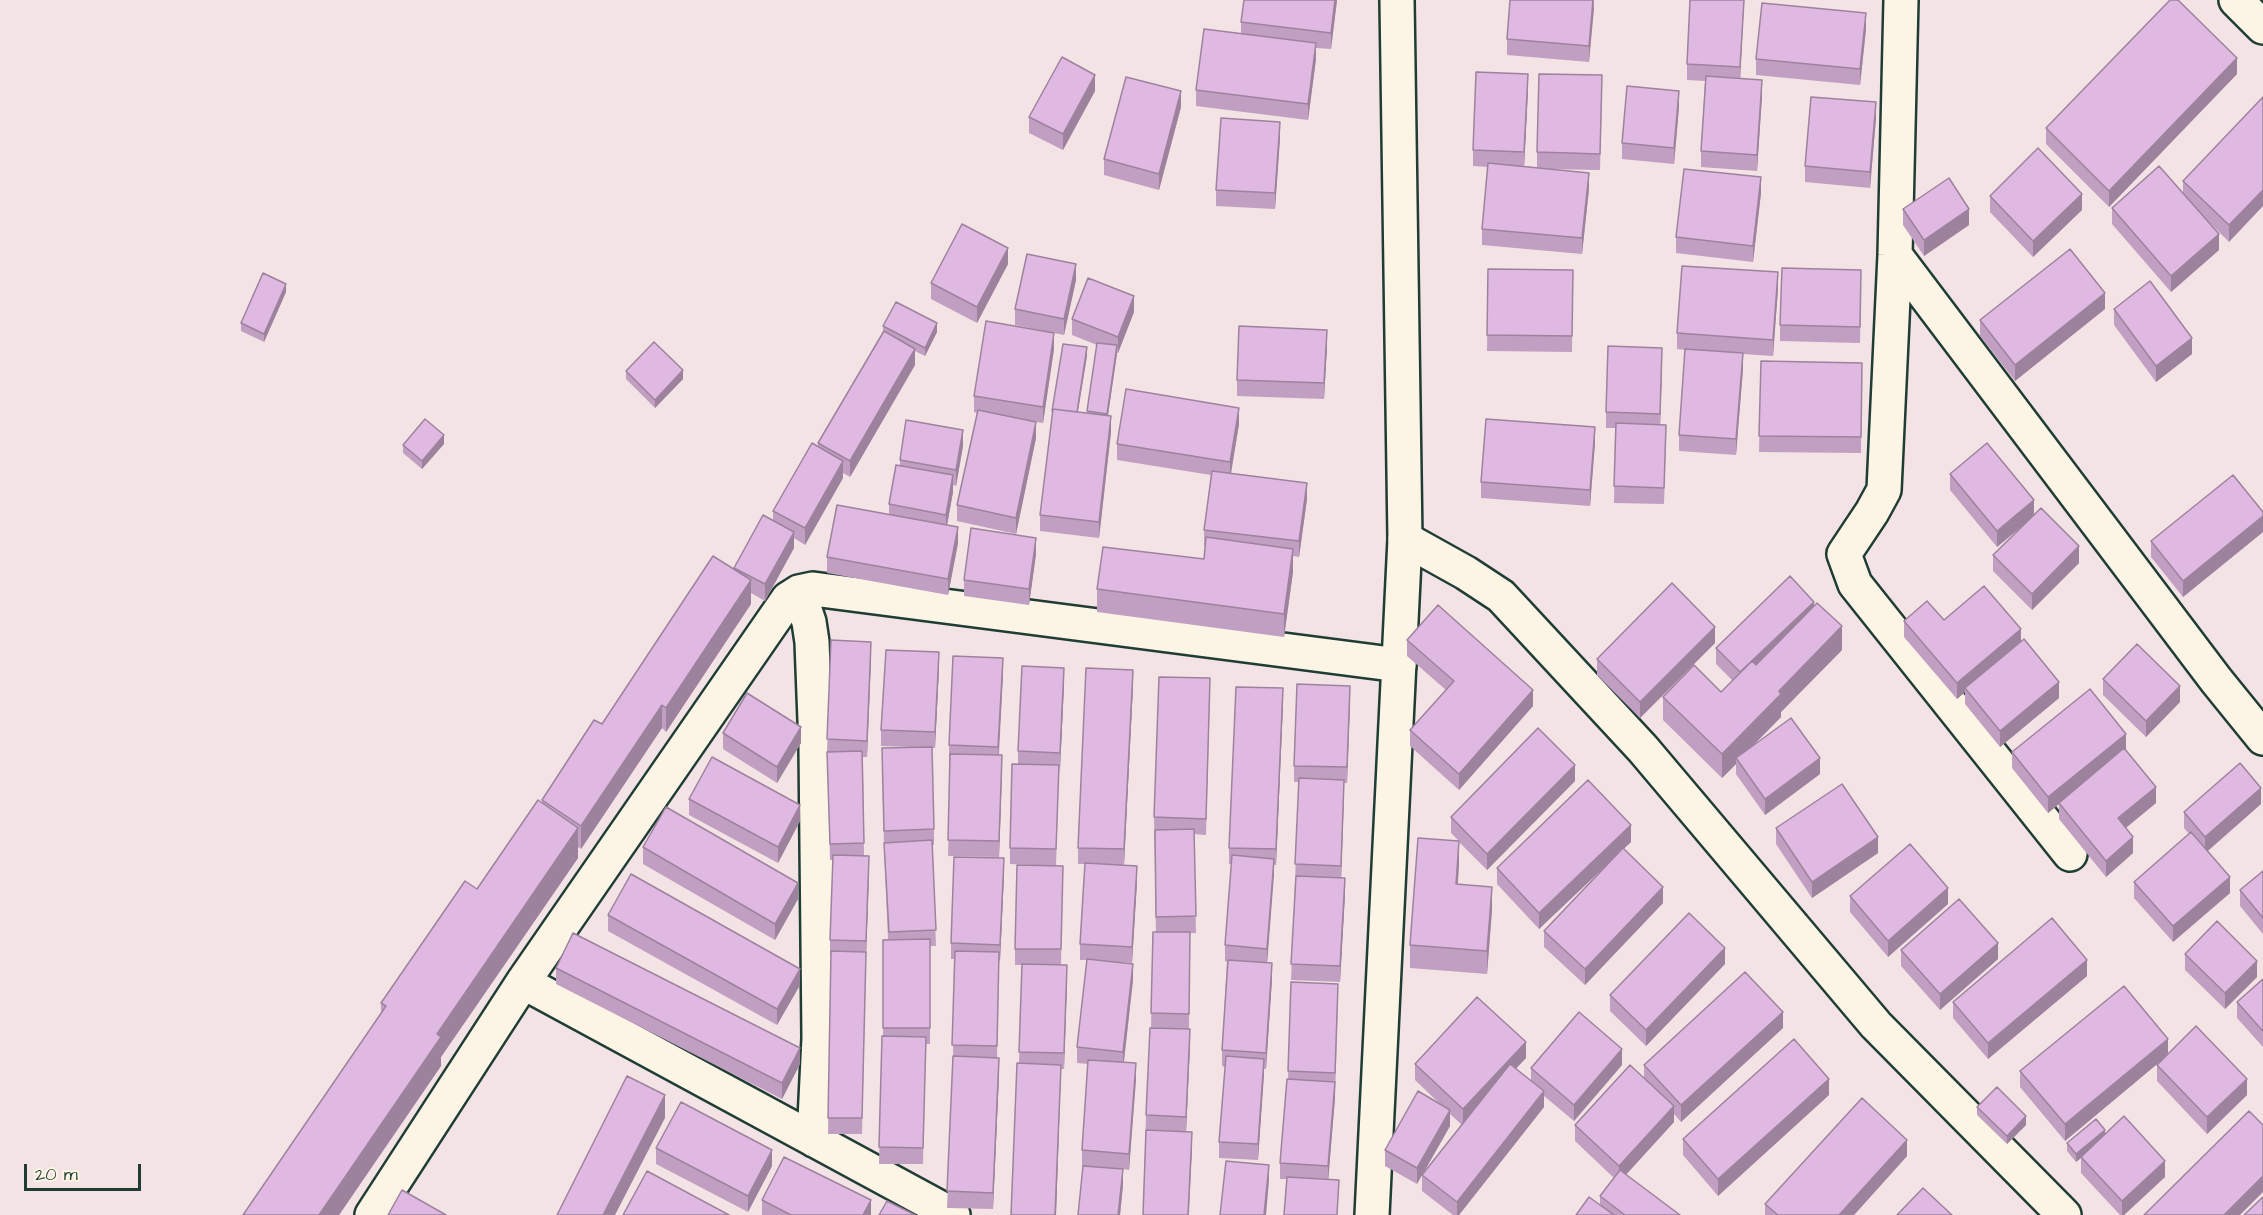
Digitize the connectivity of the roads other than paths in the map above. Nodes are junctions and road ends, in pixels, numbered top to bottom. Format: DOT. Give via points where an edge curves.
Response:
graph roads {
  1 [pos="1397,0"];
  2 [pos="1901,0"];
  3 [pos="2236,0"];
  4 [pos="2263,27"];
  5 [pos="1895,255"];
  6 [pos="1405,539"];
  7 [pos="799,592"];
  8 [pos="1399,665"];
  9 [pos="2263,738"];
  10 [pos="2070,854"];
  11 [pos="523,982"];
  12 [pos="814,1140"];
  13 [pos="372,1215"];
  14 [pos="953,1215"];
  15 [pos="1372,1215"];
  16 [pos="2064,1215"];
  1 -- 6 [label="street"];
  2 -- 5 [label="street"];
  3 -- 4 [label="street"];
  5 -- 9 [label="street"];
  5 -- 10 [label="street" via="1884,490 1844,554 1855,584"];
  6 -- 8 [label="street"];
  6 -- 16 [label="street" via="1501,596 1643,749 1876,1025"];
  7 -- 8 [label="street" via="813,589"];
  7 -- 11 [label="street" via="789,599"];
  7 -- 12 [label="street" via="812,642 816,735 819,1038"];
  8 -- 15 [label="street"];
  11 -- 12 [label="street"];
  11 -- 13 [label="street"];
  12 -- 14 [label="street"];
}
